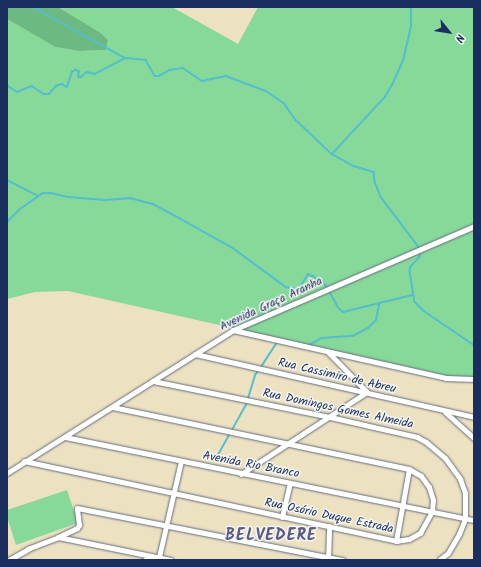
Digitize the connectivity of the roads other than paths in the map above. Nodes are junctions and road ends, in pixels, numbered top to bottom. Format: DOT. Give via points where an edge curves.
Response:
graph roads {
  1 [pos="474,226"];
  2 [pos="233,330"];
  3 [pos="327,351"];
  4 [pos="195,354"];
  5 [pos="474,379"];
  6 [pos="153,381"];
  7 [pos="367,392"];
  8 [pos="112,407"];
  9 [pos="443,411"];
  10 [pos="330,417"];
  11 [pos="474,417"];
  12 [pos="65,437"];
  13 [pos="474,438"];
  14 [pos="287,444"];
  15 [pos="24,461"];
  16 [pos="181,461"];
  17 [pos="409,469"];
  18 [pos="7,474"];
  19 [pos="241,474"];
  20 [pos="290,483"];
  21 [pos="173,494"];
  22 [pos="402,506"];
  23 [pos="432,511"];
  24 [pos="282,517"];
  25 [pos="465,519"];
  26 [pos="474,520"];
  27 [pos="166,525"];
  28 [pos="329,526"];
  29 [pos="58,537"];
  30 [pos="396,541"];
  31 [pos="159,558"];
  32 [pos="328,558"];
  33 [pos="9,560"];
  34 [pos="145,560"];
  35 [pos="171,560"];
  36 [pos="343,560"];
  37 [pos="439,560"];
  1 -- 2 [label="street, Avenida Graça Aranha"];
  2 -- 3 [label="street"];
  2 -- 4 [label="street, Avenida Graça Aranha"];
  3 -- 5 [label="street" via="446,378"];
  3 -- 7 [label="street"];
  4 -- 6 [label="street, Avenida Graça Aranha"];
  4 -- 7 [label="street, Rua Cassimiro de Abreu"];
  6 -- 8 [label="street, Avenida Graça Aranha"];
  6 -- 10 [label="street, Rua Domingos Gomes Almeida"];
  7 -- 9 [label="street, Rua Cassimiro de Abreu"];
  7 -- 10 [label="street"];
  8 -- 12 [label="street, Avenida Graça Aranha"];
  8 -- 14 [label="street"];
  9 -- 11 [label="street, Rua Cassimiro de Abreu"];
  9 -- 13 [label="street"];
  10 -- 14 [label="street"];
  10 -- 25 [label="street, Rua Domingos Gomes Almeida" via="417,436 426,442 445,458 460,479 465,493"];
  12 -- 15 [label="street, Avenida Graça Aranha"];
  12 -- 16 [label="street, Avenida Rio Branco"];
  14 -- 17 [label="street"];
  14 -- 19 [label="street"];
  15 -- 18 [label="street, Avenida Graça Aranha"];
  15 -- 21 [label="street, Rua Osório Duque Estrada"];
  16 -- 19 [label="street, Avenida Rio Branco"];
  16 -- 21 [label="street"];
  17 -- 22 [label="street"];
  17 -- 23 [label="street" via="421,476 429,487 433,500"];
  19 -- 20 [label="street, Avenida Rio Branco"];
  20 -- 22 [label="street, Avenida Rio Branco"];
  20 -- 24 [label="street"];
  21 -- 24 [label="street, Rua Osório Duque Estrada"];
  21 -- 27 [label="street"];
  22 -- 23 [label="street, Avenida Rio Branco"];
  22 -- 30 [label="street"];
  23 -- 25 [label="street, Avenida Rio Branco"];
  23 -- 30 [label="street, Rua Osório Duque Estrada" via="420,533 409,540"];
  24 -- 28 [label="street, Rua Osório Duque Estrada"];
  25 -- 26 [label="street, Avenida Rio Branco"];
  25 -- 37 [label="street, Rua Domingos Gomes Almeida" via="448,553"];
  27 -- 29 [label="street" via="77,508 77,528"];
  27 -- 31 [label="street"];
  27 -- 32 [label="street"];
  28 -- 30 [label="street, Rua Osório Duque Estrada"];
  28 -- 32 [label="street"];
  29 -- 31 [label="street"];
  29 -- 33 [label="street"];
  31 -- 34 [label="street"];
  31 -- 35 [label="street"];
  32 -- 36 [label="street"];
}
